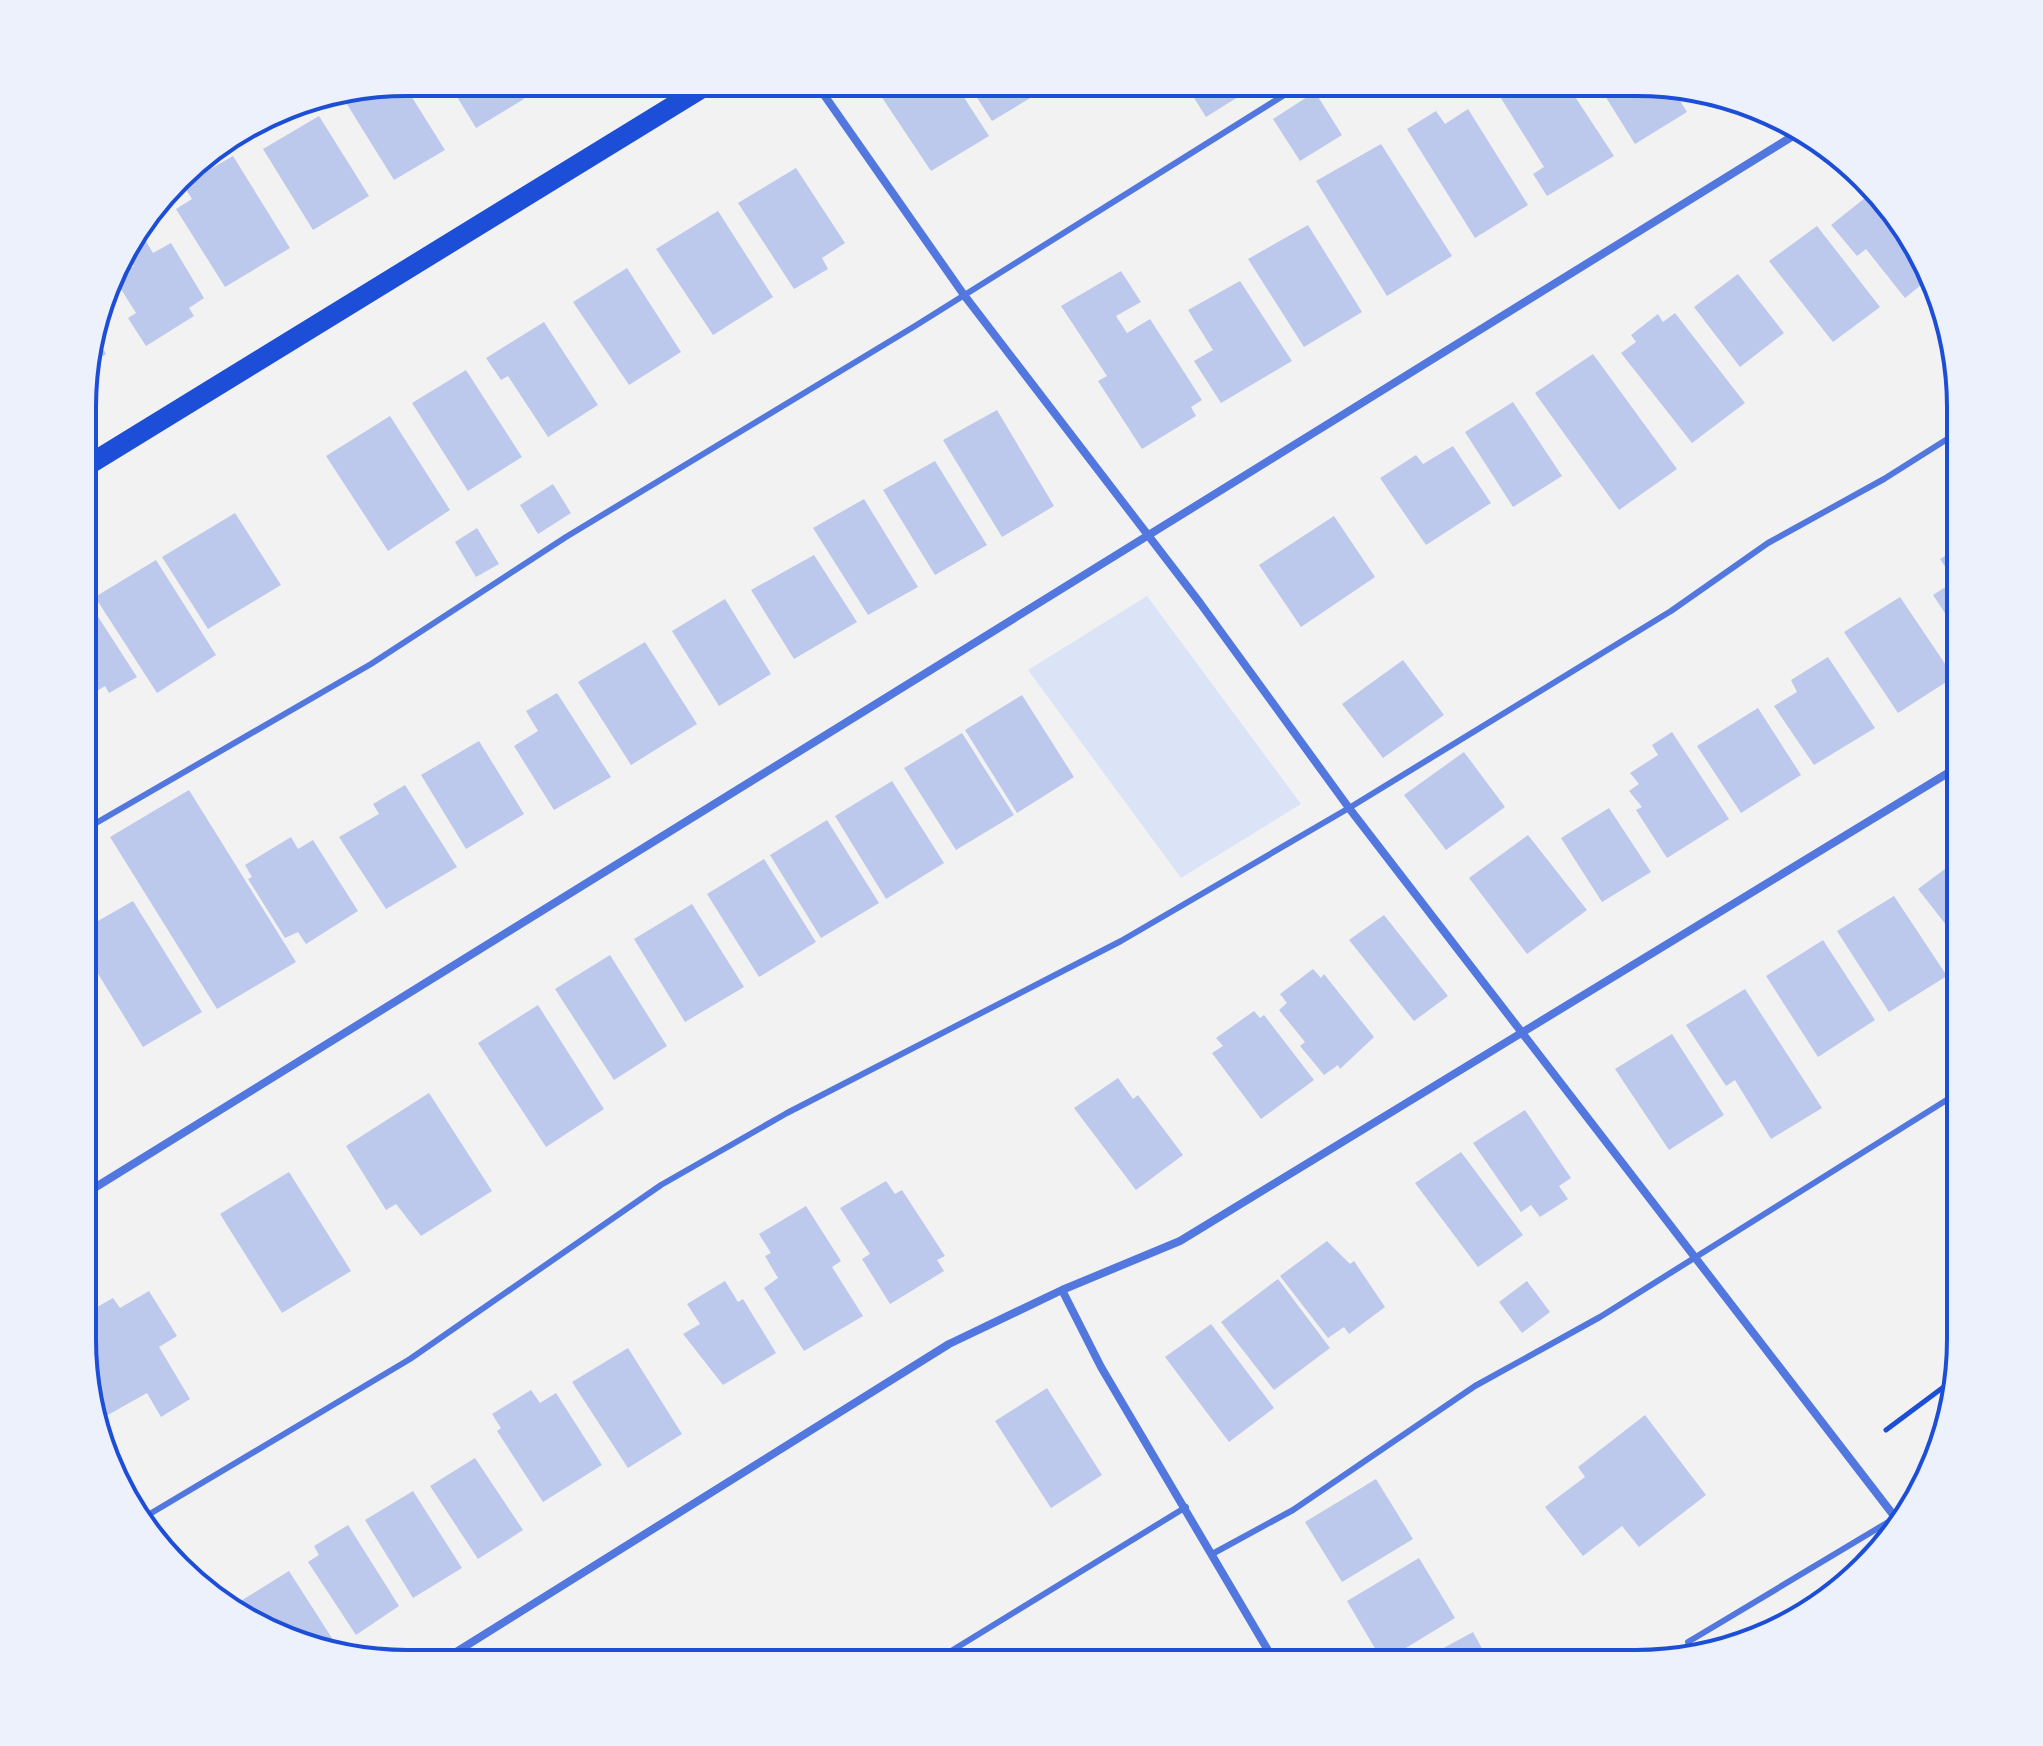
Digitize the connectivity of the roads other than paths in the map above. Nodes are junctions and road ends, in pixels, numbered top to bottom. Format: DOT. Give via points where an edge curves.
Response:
graph roads {
  1 [pos="689,96"];
  2 [pos="825,96"];
  3 [pos="1283,96"];
  4 [pos="1791,137"];
  5 [pos="964,295"];
  6 [pos="1947,439"];
  7 [pos="96,460"];
  8 [pos="1148,536"];
  9 [pos="1947,774"];
  10 [pos="1349,808"];
  11 [pos="96,823"];
  12 [pos="1523,1035"];
  13 [pos="1947,1100"];
  14 [pos="96,1187"];
  15 [pos="1693,1258"];
  16 [pos="1062,1290"];
  17 [pos="1186,1507"];
  18 [pos="150,1514"];
  19 [pos="1893,1515"];
  20 [pos="1885,1526"];
  21 [pos="1214,1553"];
  22 [pos="1690,1645"];
  23 [pos="459,1650"];
  24 [pos="953,1650"];
  25 [pos="1268,1650"];
  1 -- 7 [label="main road"];
  2 -- 5 [label="street"];
  3 -- 5 [label="lane"];
  4 -- 8 [label="street"];
  5 -- 8 [label="street"];
  5 -- 11 [label="lane" via="604,514 371,664"];
  6 -- 10 [label="lane" via="1768,543 1671,611"];
  8 -- 10 [label="street"];
  8 -- 14 [label="street"];
  9 -- 12 [label="street"];
  10 -- 12 [label="street"];
  10 -- 18 [label="lane" via="1121,941 787,1113 661,1185 410,1359"];
  12 -- 15 [label="street"];
  12 -- 16 [label="street" via="1180,1241"];
  13 -- 15 [label="lane"];
  15 -- 19 [label="street"];
  15 -- 21 [label="lane" via="1475,1386 1293,1510"];
  16 -- 17 [label="street" via="1101,1367"];
  16 -- 23 [label="street" via="949,1344"];
  17 -- 21 [label="street"];
  17 -- 24 [label="lane"];
  20 -- 22 [label="lane"];
  21 -- 25 [label="street"];
}
